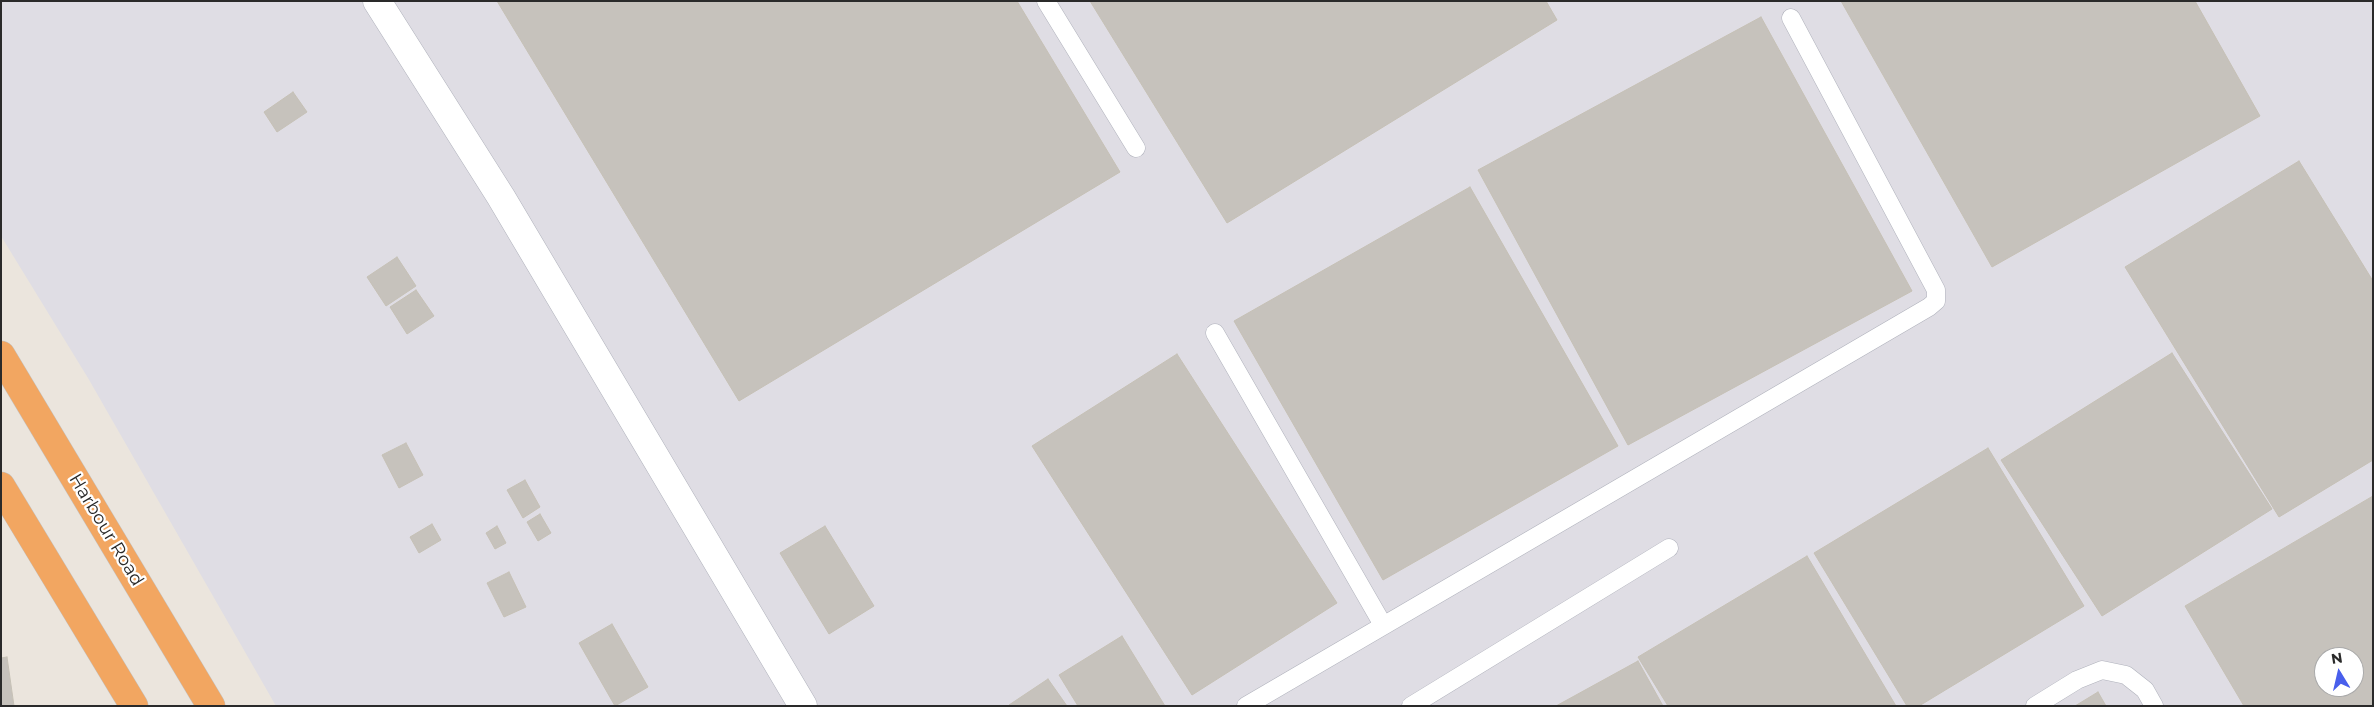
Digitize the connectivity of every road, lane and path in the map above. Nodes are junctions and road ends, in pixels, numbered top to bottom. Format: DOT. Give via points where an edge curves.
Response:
graph roads {
  1 [pos="377,1"];
  2 [pos="1046,1"];
  3 [pos="1791,18"];
  4 [pos="1136,148"];
  5 [pos="1215,333"];
  6 [pos="1,355"];
  7 [pos="1,486"];
  8 [pos="1669,548"];
  9 [pos="1384,625"];
  10 [pos="134,706"];
  11 [pos="211,706"];
  12 [pos="803,706"];
  13 [pos="1246,706"];
  14 [pos="1411,706"];
  15 [pos="2035,706"];
  16 [pos="2154,706"];
  1 -- 12 [label="street" via="501,197"];
  2 -- 4 [label="lane"];
  3 -- 9 [label="lane" via="1936,290 1936,301"];
  5 -- 9 [label="lane"];
  6 -- 11 [label="highway, Harbour Road"];
  7 -- 10 [label="highway"];
  8 -- 14 [label="lane"];
  9 -- 13 [label="lane"];
  15 -- 16 [label="lane" via="2077,680 2102,670 2126,675 2145,690"];
}
